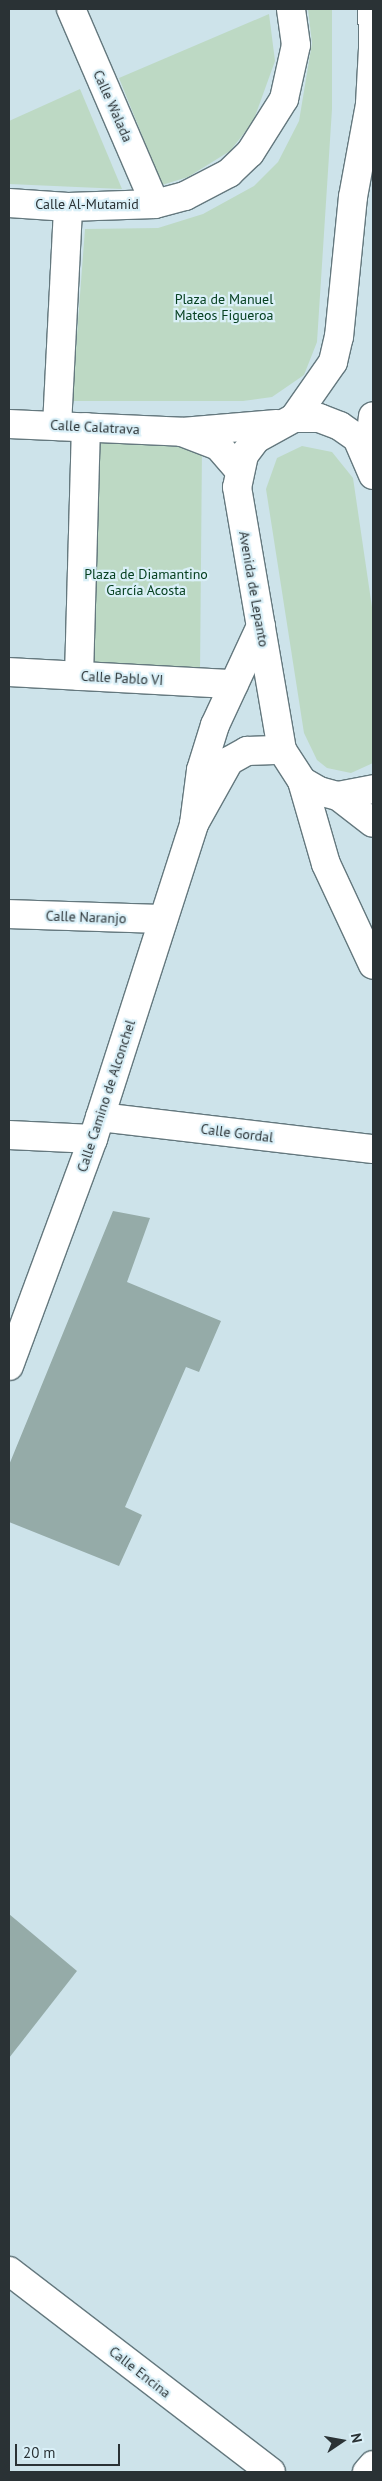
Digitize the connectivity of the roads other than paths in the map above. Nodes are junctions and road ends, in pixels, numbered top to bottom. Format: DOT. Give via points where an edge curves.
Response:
graph roads {
  1 [pos="70,9"];
  2 [pos="372,9"];
  3 [pos="293,17"];
  4 [pos="373,48"];
  5 [pos="372,94"];
  6 [pos="373,143"];
  7 [pos="9,203"];
  8 [pos="156,204"];
  9 [pos="68,207"];
  10 [pos="373,416"];
  11 [pos="286,421"];
  12 [pos="9,424"];
  13 [pos="57,426"];
  14 [pos="86,427"];
  15 [pos="182,432"];
  16 [pos="371,466"];
  17 [pos="239,470"];
  18 [pos="261,626"];
  19 [pos="9,672"];
  20 [pos="79,676"];
  21 [pos="234,684"];
  22 [pos="282,750"];
  23 [pos="302,781"];
  24 [pos="373,789"];
  25 [pos="338,796"];
  26 [pos="373,823"];
  27 [pos="194,824"];
  28 [pos="9,914"];
  29 [pos="163,919"];
  30 [pos="373,965"];
  31 [pos="97,1128"];
  32 [pos="9,1135"];
  33 [pos="373,1149"];
  34 [pos="12,1351"];
  35 [pos="9,2271"];
  36 [pos="373,2465"];
  37 [pos="271,2472"];
  38 [pos="366,2472"];
  1 -- 8 [label="street, Calle Walada"];
  2 -- 4 [label="street"];
  3 -- 8 [label="street, Calle Al-Mutamid" via="296,46 284,99 250,153 211,185"];
  4 -- 5 [label="street"];
  5 -- 6 [label="street"];
  5 -- 11 [label="street, Avenida de Lepanto" via="353,197 333,362"];
  7 -- 9 [label="street, Calle Al-Mutamid"];
  8 -- 9 [label="street, Calle Al-Mutamid"];
  9 -- 13 [label="street"];
  10 -- 16 [label="street"];
  11 -- 15 [label="street"];
  11 -- 16 [label="street" via="319,418 340,426 356,438"];
  11 -- 17 [label="street, Avenida de Lepanto" via="256,439"];
  12 -- 13 [label="street, Calle Calatrava"];
  13 -- 14 [label="street, Calle Calatrava"];
  14 -- 15 [label="street, Calle Calatrava"];
  14 -- 20 [label="street"];
  15 -- 17 [label="street" via="218,446"];
  17 -- 18 [label="street, Avenida de Lepanto" via="237,487"];
  18 -- 21 [label="street"];
  18 -- 22 [label="street, Avenida de Lepanto"];
  19 -- 20 [label="street, Calle Pablo VI"];
  20 -- 21 [label="street, Calle Pablo VI"];
  21 -- 27 [label="street" via="200,770"];
  22 -- 23 [label="street, Avenida de Lepanto"];
  22 -- 27 [label="street" via="248,751 230,761"];
  23 -- 25 [label="street"];
  23 -- 30 [label="street, Avenida de Lepanto" via="326,864"];
  24 -- 25 [label="street"];
  25 -- 26 [label="street"];
  27 -- 29 [label="street, Calle Camino de Alconchel"];
  28 -- 29 [label="street, Calle Naranjo"];
  29 -- 31 [label="street, Calle Camino de Alconchel"];
  31 -- 32 [label="street, Calle Gordal"];
  31 -- 33 [label="street, Calle Gordal"];
  31 -- 34 [label="street, Calle Camino de Alconchel"];
  35 -- 37 [label="street, Calle Encina"];
  36 -- 38 [label="street"];
}
